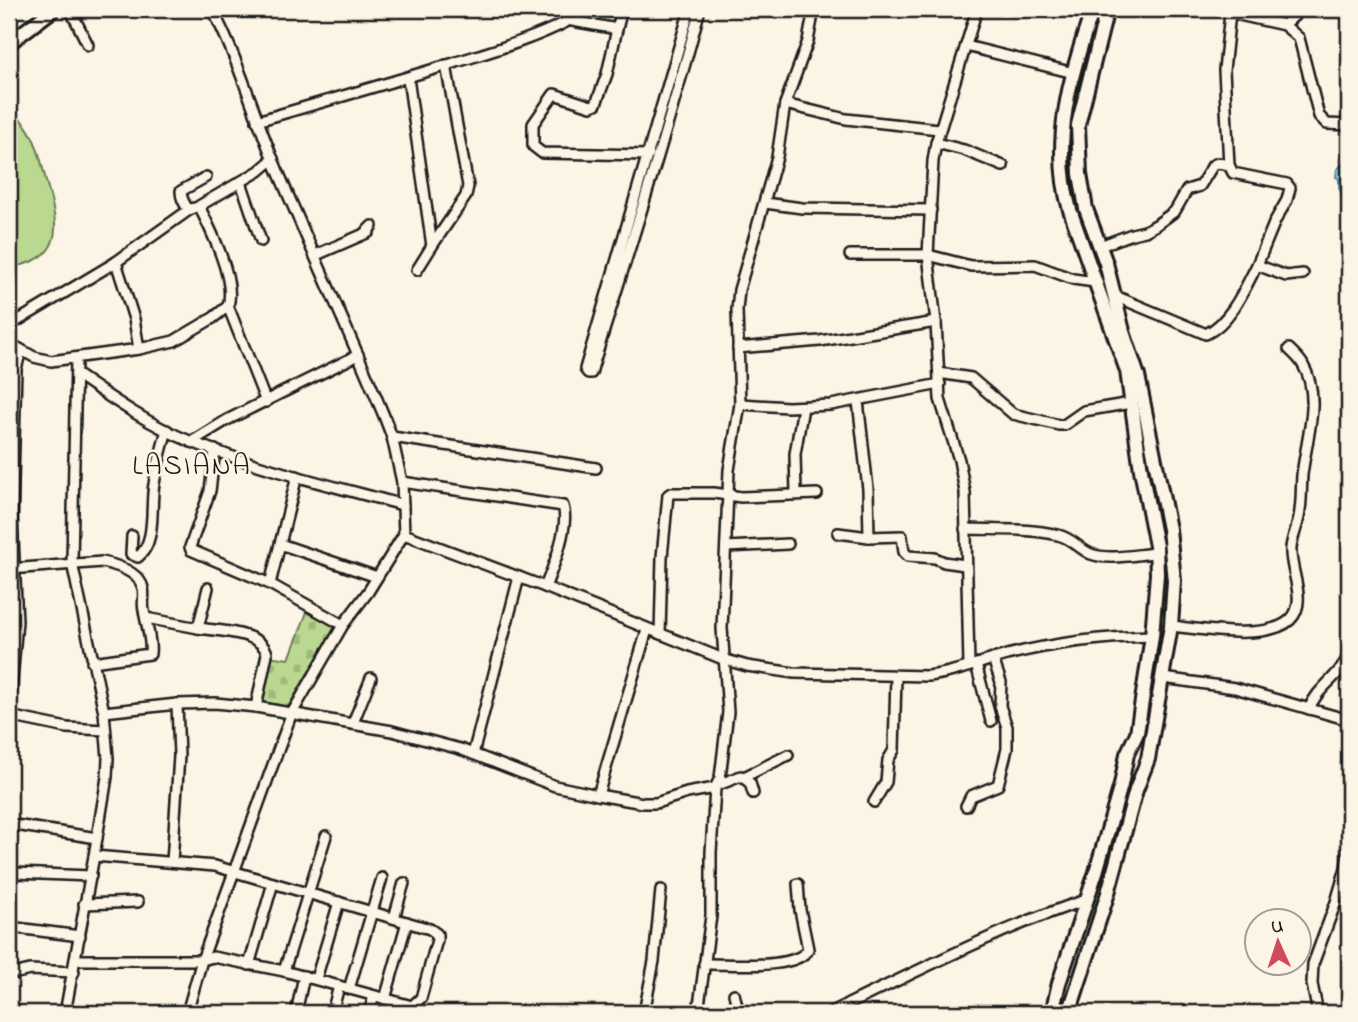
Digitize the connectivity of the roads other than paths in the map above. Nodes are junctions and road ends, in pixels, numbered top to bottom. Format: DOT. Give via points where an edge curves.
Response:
graph roads {
  1 [pos="54,9"];
  2 [pos="70,9"];
  3 [pos="212,9"];
  4 [pos="568,9"];
  5 [pos="622,9"];
  6 [pos="690,9"];
  7 [pos="700,9"];
  8 [pos="814,9"];
  9 [pos="977,9"];
  10 [pos="1094,9"];
  11 [pos="1107,9"];
  12 [pos="1302,9"];
  13 [pos="1230,11"];
  14 [pos="567,20"];
  15 [pos="1284,25"];
  16 [pos="617,29"];
  17 [pos="9,43"];
  18 [pos="88,45"];
  19 [pos="966,46"];
  20 [pos="684,51"];
  21 [pos="446,65"];
  22 [pos="1074,74"];
  23 [pos="408,78"];
  24 [pos="785,104"];
  25 [pos="257,121"];
  26 [pos="1349,125"];
  27 [pos="939,128"];
  28 [pos="936,143"];
  29 [pos="649,155"];
  30 [pos="273,159"];
  31 [pos="1229,165"];
  32 [pos="1003,166"];
  33 [pos="1080,174"];
  34 [pos="1064,175"];
  35 [pos="206,177"];
  36 [pos="241,182"];
  37 [pos="765,203"];
  38 [pos="199,206"];
  39 [pos="189,209"];
  40 [pos="930,210"];
  41 [pos="372,226"];
  42 [pos="261,241"];
  43 [pos="432,246"];
  44 [pos="1100,246"];
  45 [pos="316,255"];
  46 [pos="850,255"];
  47 [pos="928,255"];
  48 [pos="116,262"];
  49 [pos="1257,265"];
  50 [pos="417,270"];
  51 [pos="1303,274"];
  52 [pos="1096,285"];
  53 [pos="1114,290"];
  54 [pos="228,306"];
  55 [pos="936,321"];
  56 [pos="9,326"];
  57 [pos="9,343"];
  58 [pos="738,348"];
  59 [pos="139,349"];
  60 [pos="1289,349"];
  61 [pos="21,350"];
  62 [pos="358,355"];
  63 [pos="76,358"];
  64 [pos="939,373"];
  65 [pos="76,374"];
  66 [pos="940,384"];
  67 [pos="858,401"];
  68 [pos="266,402"];
  69 [pos="1131,403"];
  70 [pos="740,404"];
  71 [pos="803,407"];
  72 [pos="12,415"];
  73 [pos="166,430"];
  74 [pos="392,437"];
  75 [pos="191,442"];
  76 [pos="215,450"];
  77 [pos="596,468"];
  78 [pos="297,476"];
  79 [pos="402,482"];
  80 [pos="796,494"];
  81 [pos="817,494"];
  82 [pos="728,496"];
  83 [pos="403,505"];
  84 [pos="1165,509"];
  85 [pos="1150,512"];
  86 [pos="965,529"];
  87 [pos="838,533"];
  88 [pos="404,534"];
  89 [pos="132,536"];
  90 [pos="869,537"];
  91 [pos="280,544"];
  92 [pos="788,544"];
  93 [pos="726,547"];
  94 [pos="1157,553"];
  95 [pos="72,564"];
  96 [pos="965,565"];
  97 [pos="11,569"];
  98 [pos="377,577"];
  99 [pos="519,577"];
  100 [pos="270,584"];
  101 [pos="545,587"];
  102 [pos="208,588"];
  103 [pos="146,618"];
  104 [pos="343,625"];
  105 [pos="1171,626"];
  106 [pos="198,628"];
  107 [pos="648,629"];
  108 [pos="660,634"];
  109 [pos="1152,636"];
  110 [pos="1349,654"];
  111 [pos="723,659"];
  112 [pos="993,659"];
  113 [pos="92,662"];
  114 [pos="972,665"];
  115 [pos="896,676"];
  116 [pos="371,678"];
  117 [pos="1163,678"];
  118 [pos="177,704"];
  119 [pos="256,707"];
  120 [pos="1309,709"];
  121 [pos="104,712"];
  122 [pos="291,715"];
  123 [pos="9,716"];
  124 [pos="1349,720"];
  125 [pos="991,721"];
  126 [pos="353,723"];
  127 [pos="105,730"];
  128 [pos="473,754"];
  129 [pos="788,755"];
  130 [pos="744,777"];
  131 [pos="717,786"];
  132 [pos="753,793"];
  133 [pos="598,795"];
  134 [pos="874,802"];
  135 [pos="966,806"];
  136 [pos="9,824"];
  137 [pos="326,836"];
  138 [pos="97,838"];
  139 [pos="1349,846"];
  140 [pos="94,856"];
  141 [pos="172,862"];
  142 [pos="1098,865"];
  143 [pos="1115,870"];
  144 [pos="234,872"];
  145 [pos="15,873"];
  146 [pos="91,876"];
  147 [pos="382,878"];
  148 [pos="273,883"];
  149 [pos="404,883"];
  150 [pos="798,884"];
  151 [pos="661,890"];
  152 [pos="307,893"];
  153 [pos="1086,901"];
  154 [pos="138,902"];
  155 [pos="339,902"];
  156 [pos="84,904"];
  157 [pos="372,912"];
  158 [pos="394,918"];
  159 [pos="407,922"];
  160 [pos="9,927"];
  161 [pos="80,936"];
  162 [pos="76,960"];
  163 [pos="202,960"];
  164 [pos="704,964"];
  165 [pos="249,965"];
  166 [pos="284,971"];
  167 [pos="18,972"];
  168 [pos="74,972"];
  169 [pos="304,976"];
  170 [pos="316,979"];
  171 [pos="339,986"];
  172 [pos="349,989"];
  173 [pos="734,994"];
  174 [pos="374,996"];
  175 [pos="385,999"];
  176 [pos="65,1013"];
  177 [pos="187,1013"];
  178 [pos="296,1013"];
  179 [pos="332,1013"];
  180 [pos="369,1013"];
  181 [pos="644,1013"];
  182 [pos="698,1013"];
  183 [pos="739,1013"];
  184 [pos="830,1013"];
  185 [pos="1052,1013"];
  186 [pos="1069,1013"];
  187 [pos="1318,1013"];
  1 -- 17 [label="highway"];
  2 -- 18 [label="street"];
  3 -- 25 [label="street"];
  4 -- 14 [label="street"];
  5 -- 16 [label="street"];
  6 -- 20 [label="street"];
  7 -- 20 [label="street"];
  8 -- 24 [label="street" via="808,41"];
  9 -- 19 [label="street"];
  10 -- 22 [label="highway"];
  11 -- 33 [label="highway" via="1078,125"];
  12 -- 15 [label="street"];
  13 -- 15 [label="street"];
  13 -- 31 [label="street" via="1224,59"];
  14 -- 16 [label="street"];
  14 -- 21 [label="street"];
  15 -- 26 [label="street" via="1299,38 1320,116 1326,124"];
  16 -- 29 [label="street" via="595,106 553,94 533,124 533,146 542,153"];
  19 -- 22 [label="street"];
  19 -- 27 [label="street"];
  20 -- 29 [label="street"];
  20 -- 29 [label="street" via="601,340 591,373 587,373"];
  21 -- 23 [label="street"];
  21 -- 43 [label="street" via="468,186"];
  22 -- 34 [label="highway" via="1063,126"];
  23 -- 25 [label="street"];
  23 -- 43 [label="street"];
  24 -- 27 [label="street" via="846,119"];
  24 -- 37 [label="street"];
  25 -- 30 [label="street"];
  27 -- 28 [label="street"];
  28 -- 32 [label="street"];
  28 -- 40 [label="street"];
  30 -- 36 [label="street"];
  30 -- 45 [label="street"];
  31 -- 44 [label="street" via="1213,165 1199,186 1187,191 1175,211 1156,225"];
  31 -- 49 [label="street" via="1233,173 1290,188"];
  33 -- 34 [label="highway"];
  33 -- 44 [label="highway" via="1086,209"];
  34 -- 52 [label="highway"];
  35 -- 39 [label="street" via="181,191"];
  36 -- 38 [label="street"];
  36 -- 42 [label="street"];
  37 -- 40 [label="street"];
  37 -- 58 [label="street" via="739,290"];
  38 -- 39 [label="street"];
  38 -- 54 [label="street" via="222,259"];
  39 -- 48 [label="street"];
  40 -- 47 [label="street"];
  41 -- 45 [label="street" via="369,232"];
  43 -- 50 [label="street"];
  44 -- 53 [label="highway"];
  45 -- 62 [label="street"];
  46 -- 47 [label="street"];
  47 -- 52 [label="street" via="971,266 1035,265"];
  47 -- 55 [label="street"];
  48 -- 56 [label="street"];
  48 -- 59 [label="street"];
  49 -- 51 [label="street" via="1286,276"];
  49 -- 53 [label="street" via="1236,303 1206,334"];
  52 -- 53 [label="highway"];
  52 -- 69 [label="highway" via="1127,371"];
  53 -- 84 [label="highway" via="1138,376"];
  54 -- 59 [label="street" via="174,341"];
  54 -- 68 [label="street"];
  55 -- 58 [label="street" via="820,341"];
  55 -- 64 [label="street"];
  57 -- 61 [label="street"];
  58 -- 70 [label="street"];
  59 -- 63 [label="street"];
  60 -- 105 [label="street" via="1303,363 1309,379 1312,413 1291,546 1298,609 1288,622 1254,631"];
  61 -- 63 [label="street" via="43,360"];
  61 -- 72 [label="street"];
  62 -- 68 [label="street"];
  62 -- 74 [label="street"];
  63 -- 65 [label="street"];
  64 -- 66 [label="street"];
  64 -- 69 [label="street" via="971,378 1013,414 1059,425 1084,411"];
  65 -- 73 [label="street"];
  65 -- 95 [label="street"];
  66 -- 67 [label="street"];
  66 -- 86 [label="street" via="944,417 963,481"];
  67 -- 71 [label="street"];
  67 -- 90 [label="street"];
  68 -- 75 [label="street"];
  69 -- 85 [label="highway"];
  70 -- 71 [label="street"];
  70 -- 82 [label="street"];
  71 -- 80 [label="street" via="795,454"];
  72 -- 97 [label="street"];
  73 -- 75 [label="street"];
  73 -- 89 [label="street" via="150,502 150,532 138,557 131,554"];
  74 -- 77 [label="street"];
  74 -- 79 [label="street"];
  75 -- 76 [label="street"];
  76 -- 78 [label="street"];
  76 -- 100 [label="street" via="210,491 191,550"];
  78 -- 83 [label="street"];
  78 -- 91 [label="street"];
  79 -- 83 [label="street"];
  79 -- 101 [label="street" via="563,506 560,543"];
  80 -- 81 [label="street"];
  80 -- 82 [label="street"];
  82 -- 93 [label="street"];
  82 -- 108 [label="street" via="668,495"];
  83 -- 88 [label="street"];
  84 -- 85 [label="highway"];
  84 -- 105 [label="highway" via="1174,581"];
  85 -- 94 [label="highway"];
  86 -- 94 [label="street" via="1058,535 1098,555"];
  86 -- 96 [label="street"];
  87 -- 90 [label="street"];
  88 -- 98 [label="street"];
  88 -- 99 [label="street"];
  90 -- 96 [label="street" via="902,536 908,556"];
  91 -- 98 [label="street"];
  91 -- 100 [label="street"];
  92 -- 93 [label="street"];
  93 -- 111 [label="street"];
  94 -- 109 [label="highway"];
  95 -- 97 [label="street"];
  95 -- 103 [label="street" via="102,562 134,575 144,588"];
  95 -- 113 [label="street"];
  96 -- 114 [label="street"];
  97 -- 123 [label="street" via="17,621"];
  98 -- 104 [label="street"];
  99 -- 101 [label="street"];
  99 -- 128 [label="street"];
  100 -- 104 [label="street"];
  101 -- 107 [label="street"];
  102 -- 106 [label="street"];
  103 -- 106 [label="street"];
  103 -- 113 [label="street" via="148,656"];
  104 -- 122 [label="street"];
  105 -- 117 [label="highway"];
  106 -- 119 [label="street" via="238,634 266,649"];
  107 -- 108 [label="street"];
  107 -- 133 [label="street"];
  108 -- 111 [label="street"];
  109 -- 112 [label="street" via="1100,638"];
  109 -- 142 [label="highway" via="1137,733 1127,754"];
  110 -- 120 [label="street"];
  111 -- 115 [label="street" via="794,673"];
  111 -- 131 [label="street" via="728,712"];
  112 -- 114 [label="street"];
  112 -- 135 [label="street" via="1001,682 1007,749 998,785 971,796"];
  113 -- 121 [label="street"];
  114 -- 115 [label="street" via="944,674"];
  114 -- 125 [label="street"];
  115 -- 134 [label="street" via="894,750 886,782"];
  116 -- 126 [label="street"];
  117 -- 120 [label="street" via="1235,688"];
  117 -- 143 [label="highway" via="1148,759"];
  118 -- 119 [label="street"];
  118 -- 121 [label="street"];
  118 -- 141 [label="street" via="179,756"];
  119 -- 122 [label="street"];
  120 -- 124 [label="street"];
  121 -- 127 [label="street"];
  122 -- 126 [label="street"];
  122 -- 144 [label="street"];
  123 -- 127 [label="street" via="67,728"];
  126 -- 128 [label="street"];
  127 -- 138 [label="street" via="107,777"];
  128 -- 133 [label="street" via="555,786"];
  129 -- 130 [label="street"];
  130 -- 131 [label="street"];
  130 -- 132 [label="street"];
  131 -- 133 [label="street" via="656,803"];
  131 -- 164 [label="street"];
  136 -- 138 [label="street"];
  137 -- 152 [label="street"];
  138 -- 140 [label="street"];
  139 -- 187 [label="street" via="1336,902 1313,964"];
  140 -- 141 [label="street"];
  140 -- 146 [label="street"];
  141 -- 144 [label="street" via="207,864"];
  142 -- 143 [label="highway"];
  142 -- 153 [label="highway"];
  143 -- 186 [label="highway"];
  144 -- 148 [label="street"];
  144 -- 163 [label="street"];
  145 -- 146 [label="street"];
  146 -- 156 [label="street"];
  147 -- 157 [label="street"];
  148 -- 152 [label="street"];
  148 -- 165 [label="street"];
  149 -- 158 [label="street"];
  150 -- 164 [label="street" via="806,953 780,963"];
  151 -- 181 [label="street"];
  152 -- 155 [label="street"];
  152 -- 166 [label="street"];
  153 -- 184 [label="street" via="949,955"];
  153 -- 185 [label="highway"];
  154 -- 156 [label="street"];
  155 -- 157 [label="street"];
  155 -- 170 [label="street"];
  156 -- 161 [label="street"];
  157 -- 158 [label="street"];
  157 -- 172 [label="street"];
  158 -- 159 [label="street"];
  159 -- 175 [label="street"];
  159 -- 175 [label="street" via="430,929 438,937 421,998 412,1006"];
  160 -- 161 [label="street"];
  161 -- 162 [label="street"];
  162 -- 163 [label="street"];
  162 -- 168 [label="street"];
  163 -- 165 [label="street" via="213,957"];
  163 -- 177 [label="street"];
  164 -- 182 [label="street"];
  165 -- 166 [label="street"];
  166 -- 169 [label="street"];
  167 -- 168 [label="street"];
  168 -- 176 [label="street"];
  169 -- 170 [label="street"];
  169 -- 178 [label="street"];
  170 -- 171 [label="street"];
  171 -- 172 [label="street"];
  171 -- 179 [label="street"];
  172 -- 174 [label="street"];
  173 -- 183 [label="street"];
  174 -- 175 [label="street"];
  174 -- 180 [label="street"];
}
